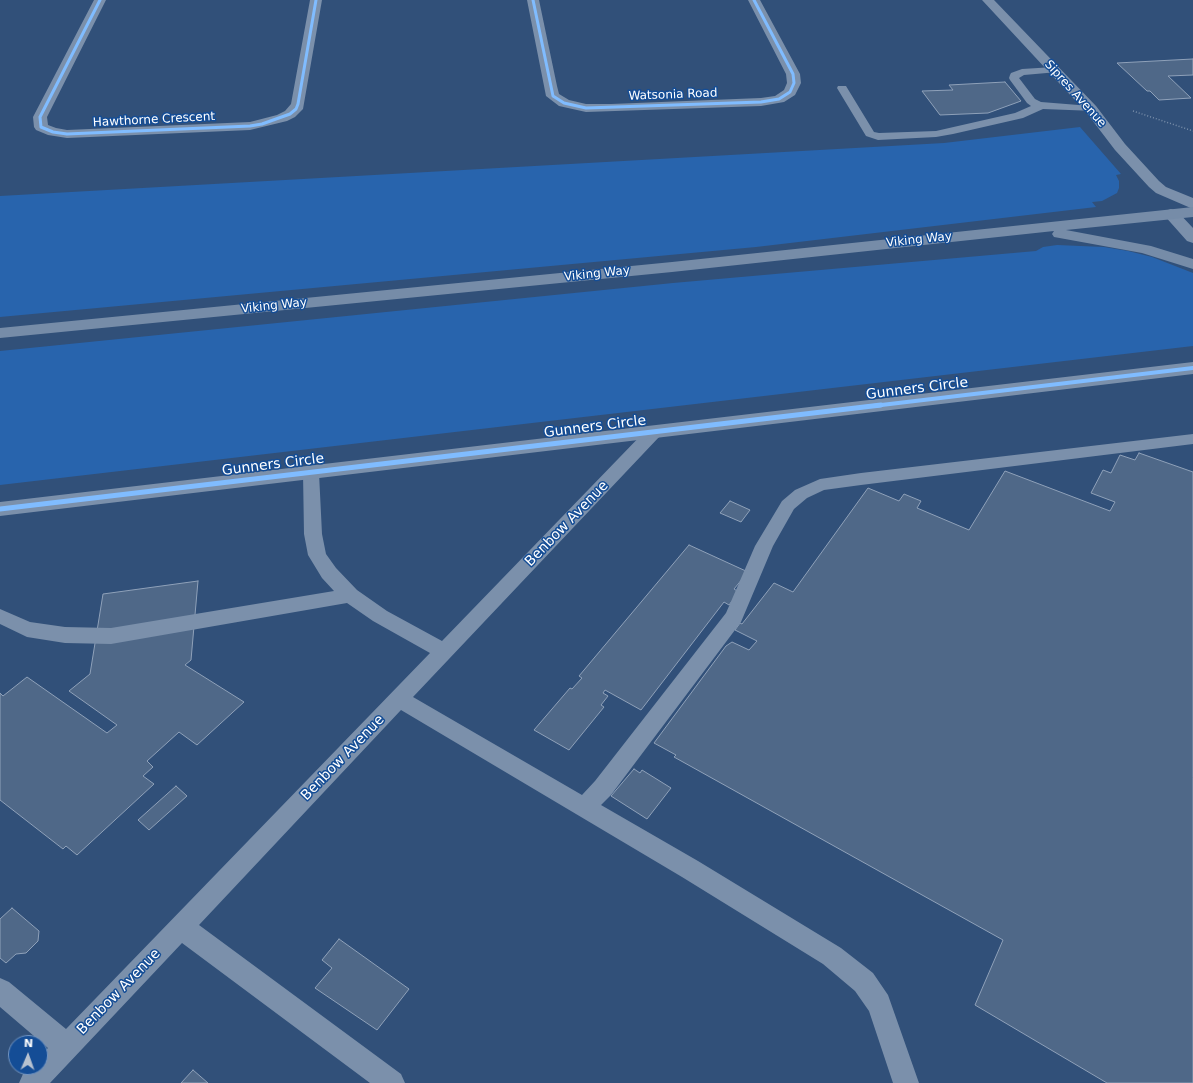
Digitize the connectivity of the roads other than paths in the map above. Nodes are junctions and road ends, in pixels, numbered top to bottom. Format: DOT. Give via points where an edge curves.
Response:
graph roads {
  1 [pos="100,0"];
  2 [pos="316,0"];
  3 [pos="533,0"];
  4 [pos="754,0"];
  5 [pos="988,0"];
  6 [pos="1054,70"];
  7 [pos="842,88"];
  8 [pos="1041,106"];
  9 [pos="1092,109"];
  10 [pos="1161,190"];
  11 [pos="1193,204"];
  12 [pos="1193,212"];
  13 [pos="1171,214"];
  14 [pos="1025,229"];
  15 [pos="1193,238"];
  16 [pos="1193,264"];
  17 [pos="0,333"];
  18 [pos="1193,361"];
  19 [pos="1193,368"];
  20 [pos="1161,372"];
  21 [pos="654,432"];
  22 [pos="1193,439"];
  23 [pos="311,473"];
  24 [pos="0,510"];
  25 [pos="350,595"];
  26 [pos="0,616"];
  27 [pos="444,652"];
  28 [pos="399,699"];
  29 [pos="585,807"];
  30 [pos="181,927"];
  31 [pos="0,991"];
  32 [pos="67,1047"];
  33 [pos="32,1083"];
  34 [pos="392,1083"];
  35 [pos="906,1083"];
  1 -- 2 [label="street, Hawthorne Crescent" via="40,117 41,127 53,132 67,134 250,126 290,114 298,104"];
  3 -- 4 [label="street, Watsonia Road" via="553,96 564,103 586,108 612,108 761,102 779,98 790,92 794,83 793,74"];
  5 -- 6 [label="street, Sipres Avenue"];
  6 -- 8 [label="lane" via="1022,72 1015,75 1016,82 1031,101"];
  6 -- 9 [label="street, Sipres Avenue"];
  7 -- 8 [label="lane" via="870,134 878,137 953,131 1019,116"];
  8 -- 9 [label="lane"];
  9 -- 10 [label="street, Sipres Avenue" via="1120,147"];
  10 -- 11 [label="street, Sipres Avenue"];
  10 -- 13 [label="street, Sipres Avenue"];
  12 -- 13 [label="main road, Viking Way"];
  13 -- 14 [label="main road, Viking Way"];
  13 -- 15 [label="street, Sipres Avenue"];
  14 -- 16 [label="main road" via="1124,244"];
  14 -- 17 [label="main road, Viking Way"];
  18 -- 20 [label="street"];
  19 -- 20 [label="street, Gunners Circle"];
  20 -- 21 [label="street, Gunners Circle"];
  21 -- 23 [label="street, Gunners Circle"];
  21 -- 27 [label="lane, Benbow Avenue"];
  22 -- 29 [label="lane" via="861,479 820,485 801,494 788,505 764,546 734,617 603,788"];
  23 -- 24 [label="street, Gunners Circle"];
  23 -- 25 [label="lane" via="313,534 317,555 329,573"];
  25 -- 26 [label="lane" via="111,636 65,635 27,630"];
  25 -- 27 [label="lane" via="380,616"];
  27 -- 28 [label="lane, Benbow Avenue"];
  28 -- 29 [label="lane"];
  28 -- 30 [label="lane, Benbow Avenue"];
  29 -- 35 [label="lane" via="832,956 864,982 879,1004"];
  30 -- 32 [label="lane, Benbow Avenue"];
  30 -- 34 [label="lane"];
  31 -- 32 [label="lane"];
  32 -- 33 [label="lane, Benbow Avenue"];
}
